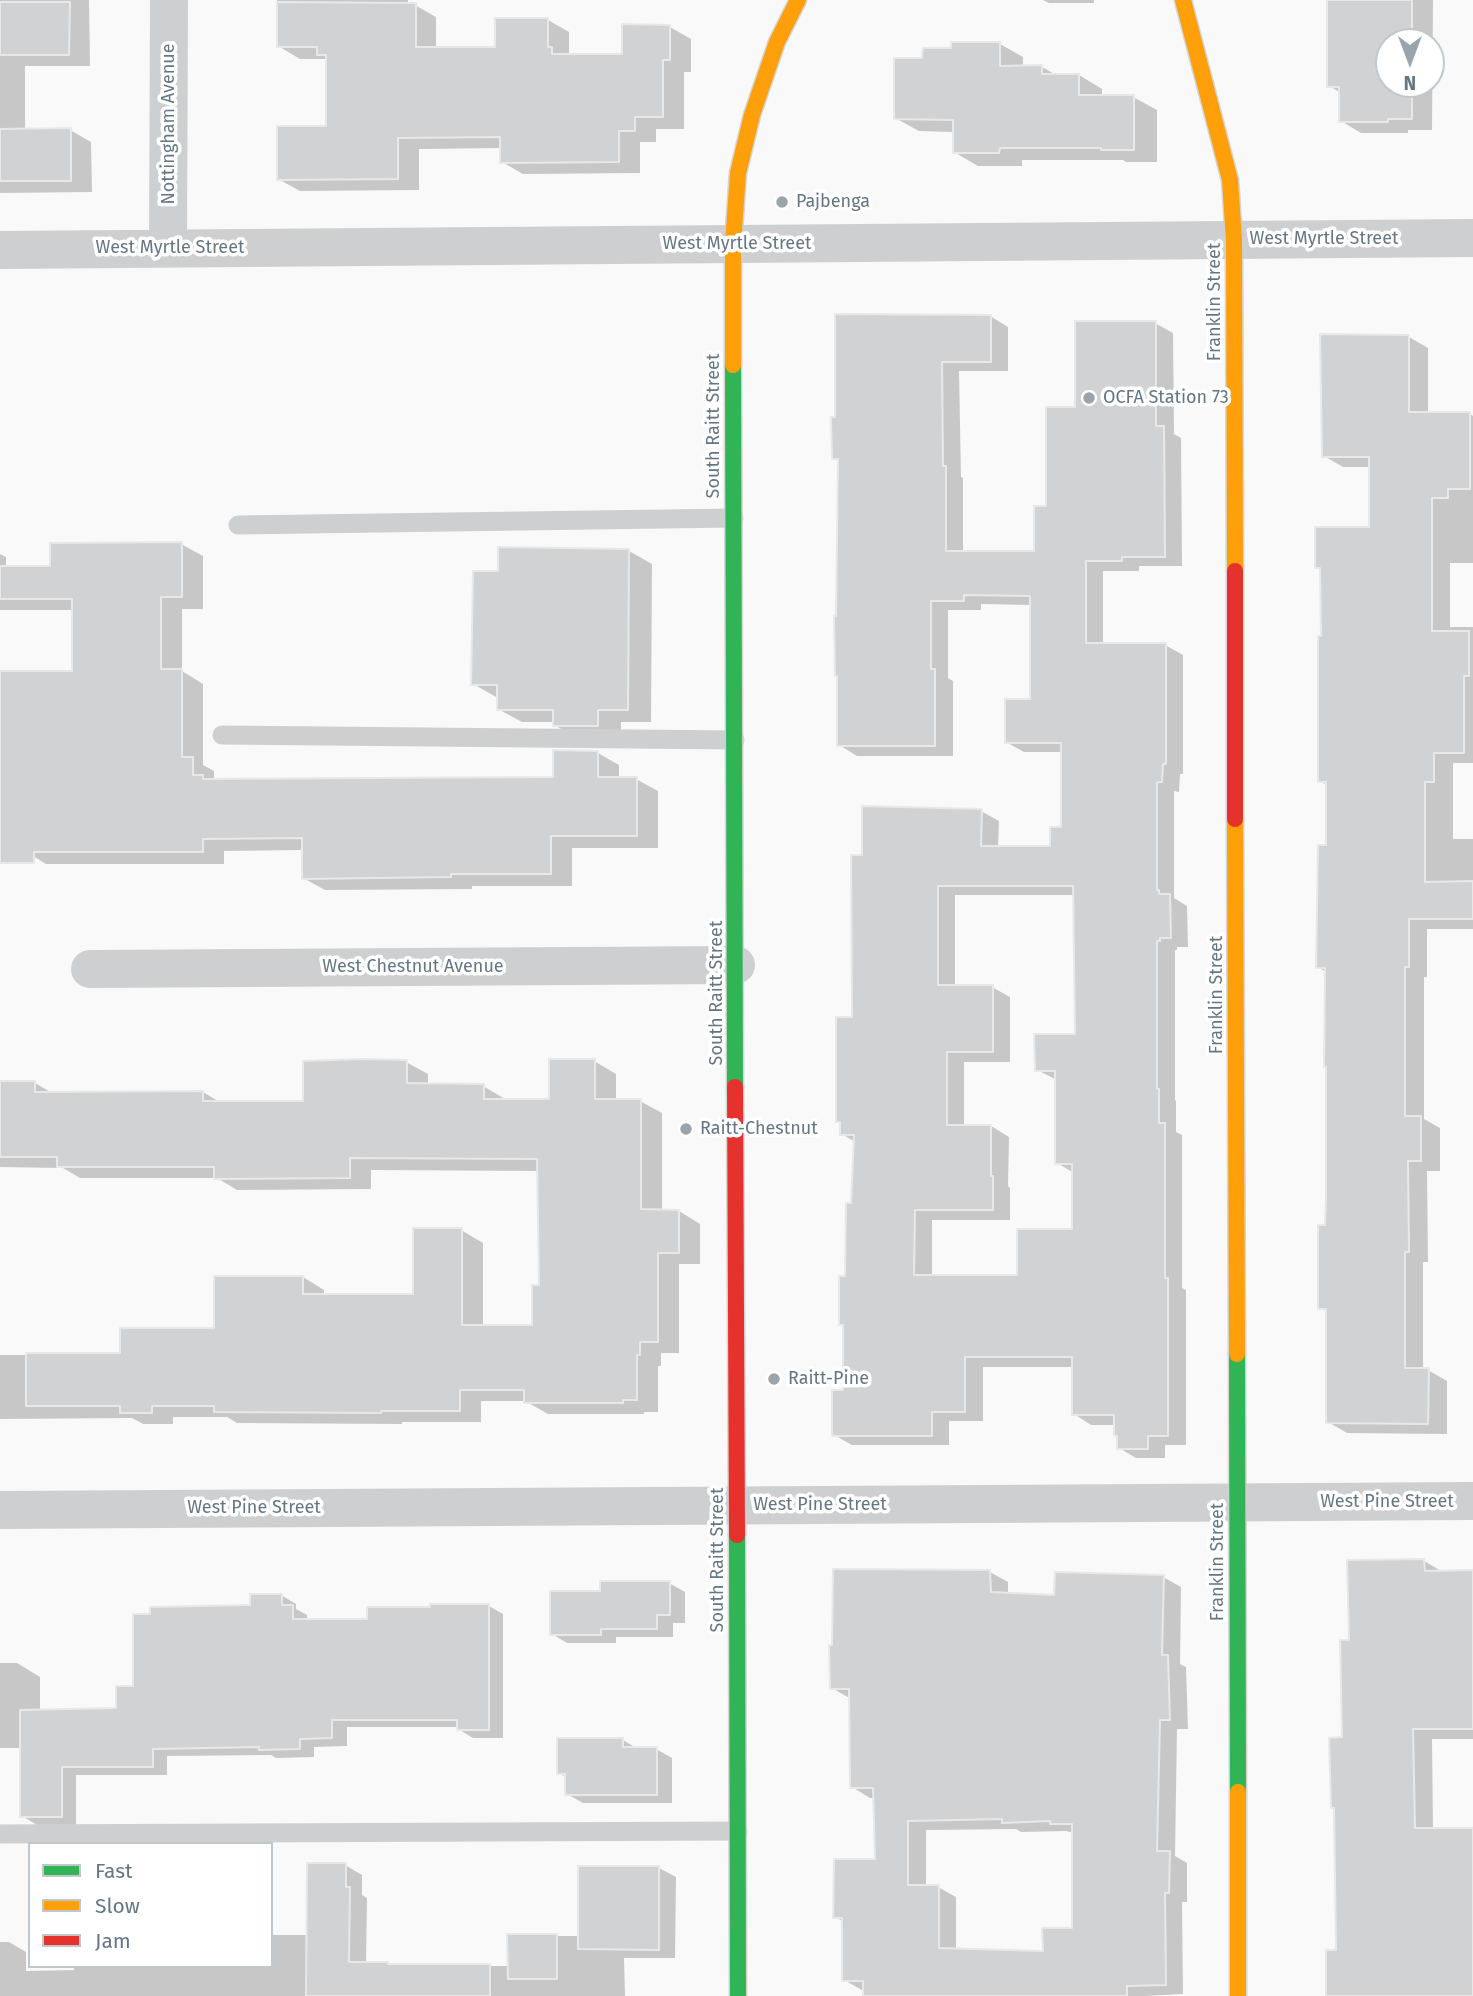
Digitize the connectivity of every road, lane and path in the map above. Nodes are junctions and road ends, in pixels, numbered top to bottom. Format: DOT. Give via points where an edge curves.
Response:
graph roads {
  1 [pos="169,0"];
  2 [pos="798,0"];
  3 [pos="1183,0"];
  4 [pos="1473,238"];
  5 [pos="1234,240"];
  6 [pos="733,244"];
  7 [pos="168,248"];
  8 [pos="0,250"];
  9 [pos="734,518"];
  10 [pos="239,525"];
  11 [pos="222,734"];
  12 [pos="735,740"];
  13 [pos="736,965"];
  14 [pos="90,969"];
  15 [pos="1473,1502"];
  16 [pos="1237,1503"];
  17 [pos="737,1506"];
  18 [pos="0,1510"];
  19 [pos="738,1831"];
  20 [pos="0,1834"];
  21 [pos="738,1996"];
  22 [pos="1238,1996"];
  1 -- 7 [label="street, Nottingham Avenue"];
  2 -- 6 [label="street, South Raitt Street" via="777,43 752,115 738,173"];
  3 -- 5 [label="street, Franklin Street" via="1230,180"];
  4 -- 5 [label="street, West Myrtle Street"];
  5 -- 6 [label="street, West Myrtle Street"];
  5 -- 16 [label="street, Franklin Street"];
  6 -- 7 [label="street, West Myrtle Street"];
  6 -- 9 [label="street, South Raitt Street"];
  7 -- 8 [label="street, West Myrtle Street"];
  9 -- 10 [label="lane"];
  9 -- 12 [label="street, South Raitt Street"];
  11 -- 12 [label="lane"];
  12 -- 13 [label="street, South Raitt Street"];
  13 -- 14 [label="street, West Chestnut Avenue"];
  13 -- 17 [label="street, South Raitt Street"];
  15 -- 16 [label="street, West Pine Street"];
  16 -- 17 [label="street, West Pine Street"];
  16 -- 22 [label="street, Franklin Street"];
  17 -- 18 [label="street, West Pine Street"];
  17 -- 19 [label="street, South Raitt Street"];
  19 -- 20 [label="lane"];
  19 -- 21 [label="street, South Raitt Street"];
}
